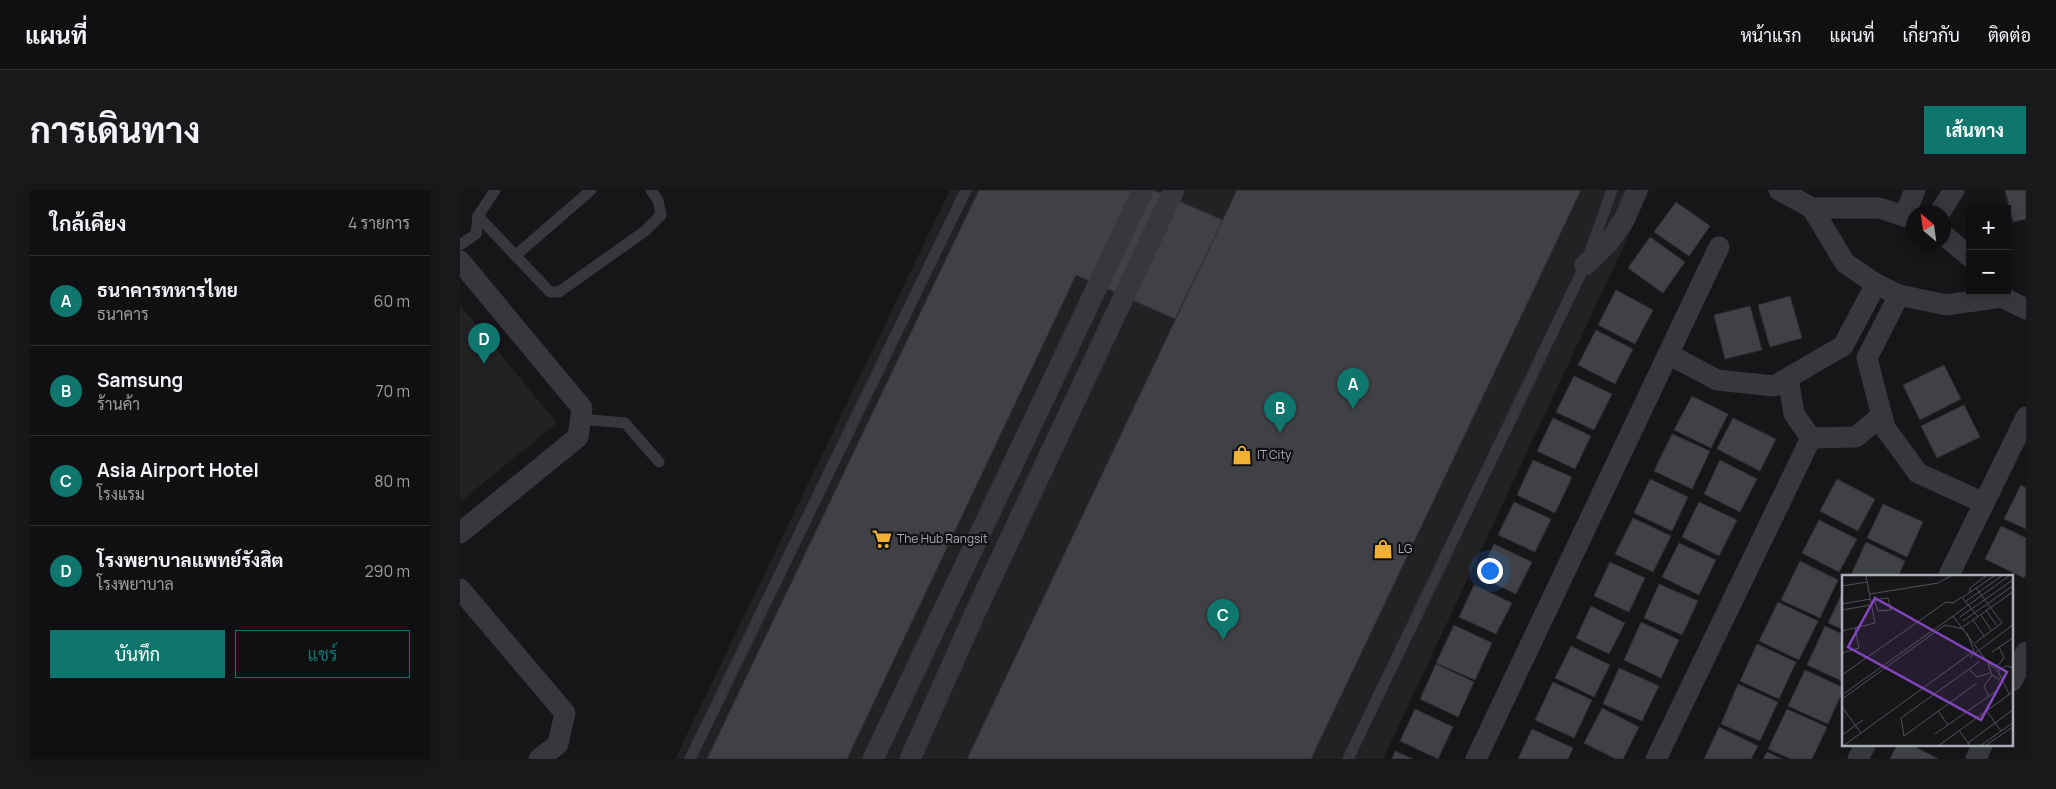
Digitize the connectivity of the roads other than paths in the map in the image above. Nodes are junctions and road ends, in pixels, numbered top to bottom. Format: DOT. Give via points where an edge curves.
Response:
graph roads {
  1 [pos="495,190"];
  2 [pos="591,190"];
  3 [pos="652,190"];
  4 [pos="966,190"];
  5 [pos="1143,190"];
  6 [pos="1174,190"];
  7 [pos="1612,190"];
  8 [pos="1637,190"];
  9 [pos="1780,190"];
  10 [pos="1915,190"];
  11 [pos="1954,190"];
  12 [pos="1912,205"];
  13 [pos="1944,205"];
  14 [pos="1812,208"];
  15 [pos="478,216"];
  16 [pos="1906,217"];
  17 [pos="1951,241"];
  18 [pos="1719,247"];
  19 [pos="1966,254"];
  20 [pos="515,256"];
  21 [pos="460,259"];
  22 [pos="1585,265"];
  23 [pos="1876,284"];
  24 [pos="1899,295"];
  25 [pos="1995,295"];
  26 [pos="2002,295"];
  27 [pos="2026,310"];
  28 [pos="1668,354"];
  29 [pos="1788,378"];
  30 [pos="1882,414"];
  31 [pos="2026,417"];
  32 [pos="580,419"];
  33 [pos="1811,438"];
  34 [pos="659,462"];
  35 [pos="1984,503"];
  36 [pos="460,533"];
  37 [pos="1948,575"];
  38 [pos="460,589"];
  39 [pos="2026,652"];
  40 [pos="2014,677"];
  41 [pos="1864,746"];
  42 [pos="1982,746"];
  43 [pos="539,759"];
  44 [pos="690,759"];
  45 [pos="873,759"];
  46 [pos="910,759"];
  47 [pos="1348,759"];
  48 [pos="1476,759"];
  49 [pos="1656,759"];
  50 [pos="1858,759"];
  51 [pos="1976,759"];
  1 -- 15 [label="lane"];
  2 -- 20 [label="lane"];
  3 -- 20 [label="lane" via="661,215 645,231 559,292 550,292"];
  4 -- 44 [label="lane"];
  5 -- 45 [label="street"];
  6 -- 46 [label="street" via="983,595"];
  7 -- 22 [label="lane"];
  8 -- 22 [label="street" via="1624,220 1608,243"];
  9 -- 14 [label="street"];
  10 -- 12 [label="street"];
  11 -- 13 [label="street"];
  14 -- 16 [label="street" via="1879,208"];
  14 -- 23 [label="street" via="1845,263"];
  15 -- 20 [label="lane"];
  15 -- 21 [label="lane" via="476,234"];
  17 -- 19 [label="street"];
  18 -- 28 [label="street"];
  21 -- 32 [label="street" via="582,408"];
  22 -- 47 [label="lane"];
  23 -- 24 [label="street"];
  23 -- 29 [label="street" via="1843,346"];
  24 -- 25 [label="street" via="1946,305"];
  24 -- 30 [label="street" via="1867,358"];
  26 -- 27 [label="street"];
  28 -- 29 [label="street" via="1717,380 1774,386"];
  28 -- 48 [label="street"];
  29 -- 33 [label="street" via="1794,414"];
  30 -- 33 [label="street" via="1856,437"];
  30 -- 35 [label="street" via="1885,428 1918,473"];
  31 -- 35 [label="street"];
  32 -- 34 [label="lane" via="625,423"];
  32 -- 36 [label="street" via="578,437"];
  33 -- 49 [label="street"];
  35 -- 37 [label="street"];
  38 -- 43 [label="street" via="565,713 558,744"];
  39 -- 40 [label="street"];
  41 -- 50 [label="street"];
  42 -- 51 [label="street"];
}
